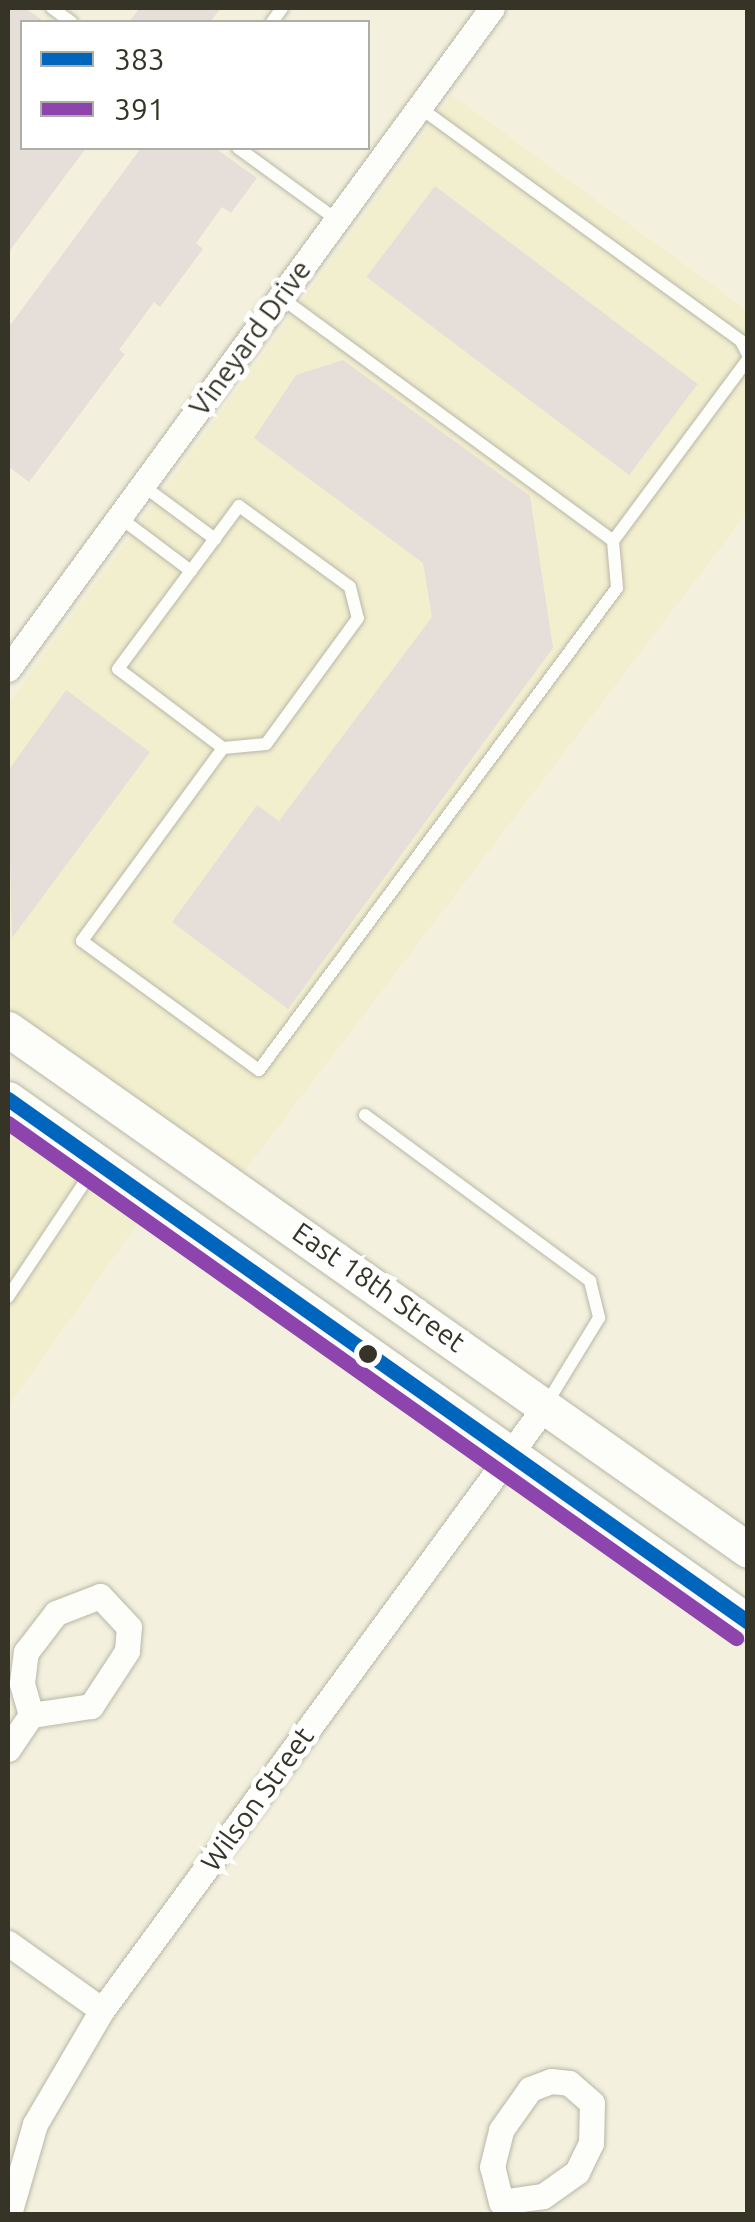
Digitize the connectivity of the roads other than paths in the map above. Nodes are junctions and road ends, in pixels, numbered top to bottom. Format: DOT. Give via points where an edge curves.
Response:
graph roads {
  1 [pos="492,8"];
  2 [pos="419,106"];
  3 [pos="241,150"];
  4 [pos="336,220"];
  5 [pos="280,296"];
  6 [pos="748,357"];
  7 [pos="142,485"];
  8 [pos="119,517"];
  9 [pos="214,538"];
  10 [pos="613,541"];
  11 [pos="191,570"];
  12 [pos="8,670"];
  13 [pos="223,748"];
  14 [pos="8,1029"];
  15 [pos="8,1099"];
  16 [pos="366,1115"];
  17 [pos="98,1162"];
  18 [pos="8,1297"];
  19 [pos="546,1405"];
  20 [pos="511,1453"];
  21 [pos="748,1550"];
  22 [pos="748,1622"];
  23 [pos="32,1714"];
  24 [pos="8,1749"];
  25 [pos="8,1943"];
  26 [pos="102,2010"];
  27 [pos="496,2208"];
  28 [pos="9,2214"];
  1 -- 2 [label="street, Vineyard Drive"];
  2 -- 4 [label="street, Vineyard Drive"];
  2 -- 6 [label="lane" via="741,341"];
  3 -- 4 [label="lane"];
  4 -- 5 [label="street, Vineyard Drive"];
  5 -- 7 [label="street, Vineyard Drive"];
  5 -- 10 [label="lane"];
  6 -- 10 [label="lane"];
  7 -- 8 [label="street, Vineyard Drive"];
  7 -- 9 [label="lane"];
  8 -- 11 [label="lane"];
  8 -- 12 [label="street, Vineyard Drive"];
  9 -- 11 [label="lane"];
  9 -- 13 [label="lane" via="239,506 350,587 358,618 266,744"];
  10 -- 13 [label="lane" via="617,588 259,1070 82,941"];
  11 -- 13 [label="lane" via="118,669"];
  14 -- 19 [label="main road, East 18th Street"];
  15 -- 17 [label="main road"];
  16 -- 19 [label="lane" via="590,1281 598,1318"];
  17 -- 18 [label="lane"];
  17 -- 20 [label="main road"];
  19 -- 20 [label="street, Wilson Street"];
  19 -- 21 [label="main road, East 18th Street"];
  20 -- 22 [label="main road"];
  20 -- 26 [label="street, Wilson Street"];
  23 -- 23 [label="street" via="90,1706 127,1651 128,1627 118,1608 100,1596 56,1614 26,1652 22,1683"];
  23 -- 24 [label="street"];
  25 -- 26 [label="street"];
  26 -- 28 [label="street, Wilson Street" via="35,2124"];
  27 -- 27 [label="street" via="543,2196 577,2172 597,2121 581,2090 551,2080 517,2106 494,2148"];
}
